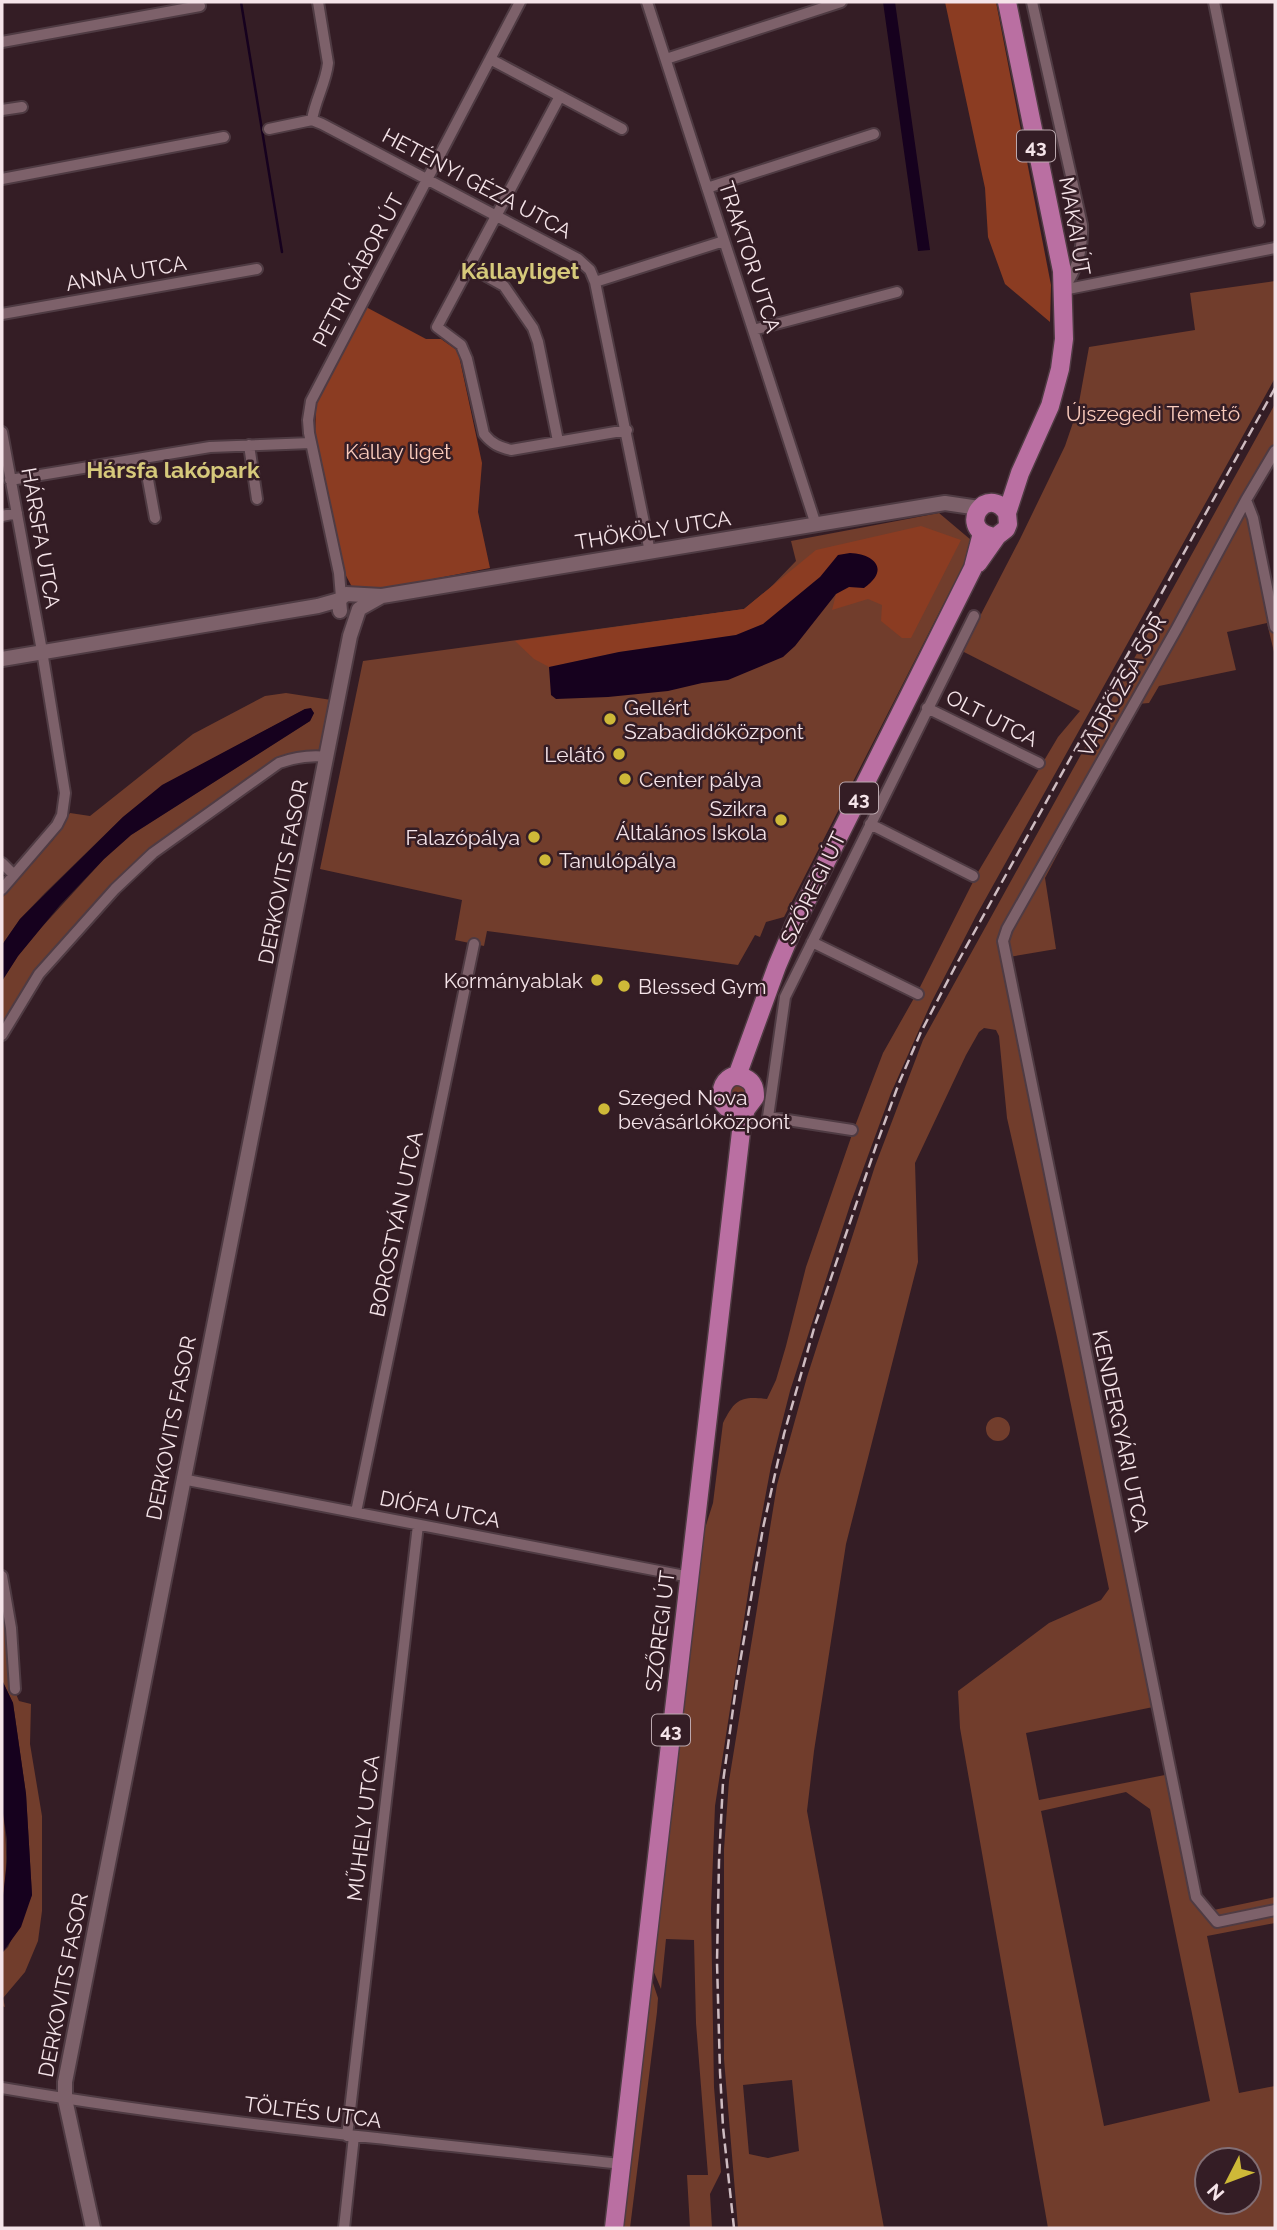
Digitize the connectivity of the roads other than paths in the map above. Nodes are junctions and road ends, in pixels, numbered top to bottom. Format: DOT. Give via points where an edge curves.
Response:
graph roads {
  1 [pos="318,2"];
  2 [pos="520,2"];
  3 [pos="647,2"];
  4 [pos="841,2"];
  5 [pos="1007,2"];
  6 [pos="1032,2"];
  7 [pos="1214,2"];
  8 [pos="200,6"];
  9 [pos="2,42"];
  10 [pos="490,59"];
  11 [pos="666,59"];
  12 [pos="560,96"];
  13 [pos="22,107"];
  14 [pos="2,110"];
  15 [pos="312,120"];
  16 [pos="269,129"];
  17 [pos="622,129"];
  18 [pos="874,134"];
  19 [pos="223,137"];
  20 [pos="2,178"];
  21 [pos="427,179"];
  22 [pos="707,188"];
  23 [pos="496,215"];
  24 [pos="1259,222"];
  25 [pos="724,241"];
  26 [pos="1275,248"];
  27 [pos="468,266"];
  28 [pos="257,269"];
  29 [pos="595,282"];
  30 [pos="1063,290"];
  31 [pos="897,292"];
  32 [pos="2,314"];
  33 [pos="753,330"];
  34 [pos="627,430"];
  35 [pos="2,432"];
  36 [pos="558,441"];
  37 [pos="311,443"];
  38 [pos="249,445"];
  39 [pos="1275,451"];
  40 [pos="144,458"];
  41 [pos="10,480"];
  42 [pos="257,499"];
  43 [pos="1246,500"];
  44 [pos="17,513"];
  45 [pos="2,516"];
  46 [pos="155,518"];
  47 [pos="989,519"];
  48 [pos="816,525"];
  49 [pos="650,552"];
  50 [pos="348,604"];
  51 [pos="974,616"];
  52 [pos="1275,627"];
  53 [pos="42,652"];
  54 [pos="2,659"];
  55 [pos="927,708"];
  56 [pos="327,757"];
  57 [pos="1039,764"];
  58 [pos="870,824"];
  59 [pos="2,863"];
  60 [pos="14,875"];
  61 [pos="973,876"];
  62 [pos="2,890"];
  63 [pos="1003,941"];
  64 [pos="812,942"];
  65 [pos="474,944"];
  66 [pos="918,994"];
  67 [pos="2,1035"];
  68 [pos="743,1078"];
  69 [pos="738,1109"];
  70 [pos="852,1130"];
  71 [pos="182,1479"];
  72 [pos="356,1512"];
  73 [pos="418,1525"];
  74 [pos="2,1576"];
  75 [pos="690,1577"];
  76 [pos="15,1689"];
  77 [pos="1275,1910"];
  78 [pos="2,2088"];
  79 [pos="65,2099"];
  80 [pos="350,2136"];
  81 [pos="622,2164"];
  82 [pos="93,2228"];
  83 [pos="344,2228"];
  84 [pos="614,2228"];
  1 -- 15 [label="street" via="328,63"];
  2 -- 10 [label="street, PETRI GÁBOR ÚT"];
  3 -- 11 [label="street, TRAKTOR UTCA"];
  4 -- 11 [label="street"];
  5 -- 30 [label="main road, MAKAI ÚT / 43"];
  6 -- 30 [label="street, MAKAI ÚT" via="1082,225 1080,258"];
  7 -- 24 [label="street"];
  8 -- 9 [label="street"];
  10 -- 12 [label="street"];
  10 -- 21 [label="street, PETRI GÁBOR ÚT"];
  11 -- 22 [label="street, TRAKTOR UTCA"];
  12 -- 17 [label="street"];
  12 -- 23 [label="street"];
  13 -- 14 [label="street"];
  15 -- 16 [label="street"];
  15 -- 21 [label="street, HETÉNYI GÉZA UTCA"];
  18 -- 22 [label="street"];
  19 -- 20 [label="street"];
  21 -- 23 [label="street, HETÉNYI GÉZA UTCA"];
  21 -- 37 [label="street, PETRI GÁBOR ÚT" via="311,401"];
  22 -- 25 [label="street, TRAKTOR UTCA"];
  23 -- 27 [label="street"];
  23 -- 29 [label="street, HETÉNYI GÉZA UTCA" via="578,259"];
  25 -- 29 [label="street"];
  25 -- 33 [label="street, TRAKTOR UTCA"];
  26 -- 30 [label="street"];
  27 -- 36 [label="street" via="504,286 533,328"];
  27 -- 36 [label="street" via="437,327 461,345 484,434 498,447 511,450"];
  28 -- 32 [label="street, ANNA UTCA"];
  29 -- 34 [label="street, HETÉNYI GÉZA UTCA"];
  30 -- 47 [label="main road, SZŐREGI ÚT / 43" via="1060,369 1042,426 1020,473"];
  31 -- 33 [label="street"];
  33 -- 48 [label="street, TRAKTOR UTCA"];
  34 -- 36 [label="street"];
  34 -- 49 [label="street, HETÉNYI GÉZA UTCA"];
  35 -- 41 [label="street, HÁRSFA UTCA"];
  37 -- 38 [label="street"];
  37 -- 50 [label="street, PETRI GÁBOR ÚT"];
  38 -- 40 [label="street"];
  38 -- 42 [label="street"];
  39 -- 43 [label="street, VADRÓZSA SOR"];
  40 -- 41 [label="street"];
  40 -- 46 [label="street"];
  41 -- 44 [label="street, HÁRSFA UTCA"];
  43 -- 52 [label="street"];
  43 -- 63 [label="street, VADRÓZSA SOR"];
  44 -- 45 [label="street"];
  44 -- 53 [label="street, HÁRSFA UTCA"];
  47 -- 48 [label="street, THÖKÖLY UTCA" via="944,503"];
  47 -- 68 [label="main road, SZŐREGI ÚT / 43" via="973,568 794,926"];
  48 -- 49 [label="street, THÖKÖLY UTCA"];
  49 -- 50 [label="street, THÖKÖLY UTCA"];
  50 -- 53 [label="street, THÖKÖLY UTCA"];
  50 -- 56 [label="street, DERKOVITS FASOR" via="350,636"];
  51 -- 55 [label="street, SZŐREGI ÚT"];
  53 -- 54 [label="street"];
  53 -- 60 [label="street, HÁRSFA UTCA" via="64,777 63,806 57,825"];
  55 -- 57 [label="street, OLT UTCA"];
  55 -- 58 [label="street, SZŐREGI ÚT"];
  56 -- 67 [label="street" via="310,755 279,763 153,853 115,888 39,974"];
  56 -- 71 [label="street, DERKOVITS FASOR"];
  58 -- 61 [label="street"];
  58 -- 64 [label="street, SZŐREGI ÚT"];
  59 -- 60 [label="street"];
  60 -- 62 [label="street, HÁRSFA UTCA"];
  63 -- 77 [label="street, KENDERGYÁRI UTCA" via="1196,1896 1217,1922"];
  64 -- 66 [label="street"];
  64 -- 70 [label="street, SZŐREGI ÚT" via="785,997 768,1117"];
  65 -- 72 [label="street, BOROSTYÁN UTCA"];
  68 -- 69 [label="main road, SZŐREGI ÚT / 43" via="754,1087 755,1097"];
  68 -- 69 [label="main road, SZŐREGI ÚT / 43" via="727,1080 721,1090 722,1101"];
  69 -- 75 [label="main road, SZŐREGI ÚT / 43" via="732,1137 738,1164"];
  71 -- 72 [label="street, DIÓFA UTCA"];
  71 -- 79 [label="street, DERKOVITS FASOR" via="70,2053"];
  72 -- 73 [label="street, DIÓFA UTCA"];
  73 -- 75 [label="street, DIÓFA UTCA"];
  73 -- 80 [label="street, MŰHELY UTCA"];
  74 -- 76 [label="street"];
  75 -- 81 [label="main road, SZŐREGI ÚT / 43"];
  78 -- 79 [label="street, TÖLTÉS UTCA"];
  79 -- 80 [label="street, TÖLTÉS UTCA"];
  79 -- 82 [label="street, DERKOVITS FASOR"];
  80 -- 81 [label="street, TÖLTÉS UTCA"];
  80 -- 83 [label="street, MŰHELY UTCA"];
  81 -- 84 [label="main road, SZŐREGI ÚT / 43"];
}
